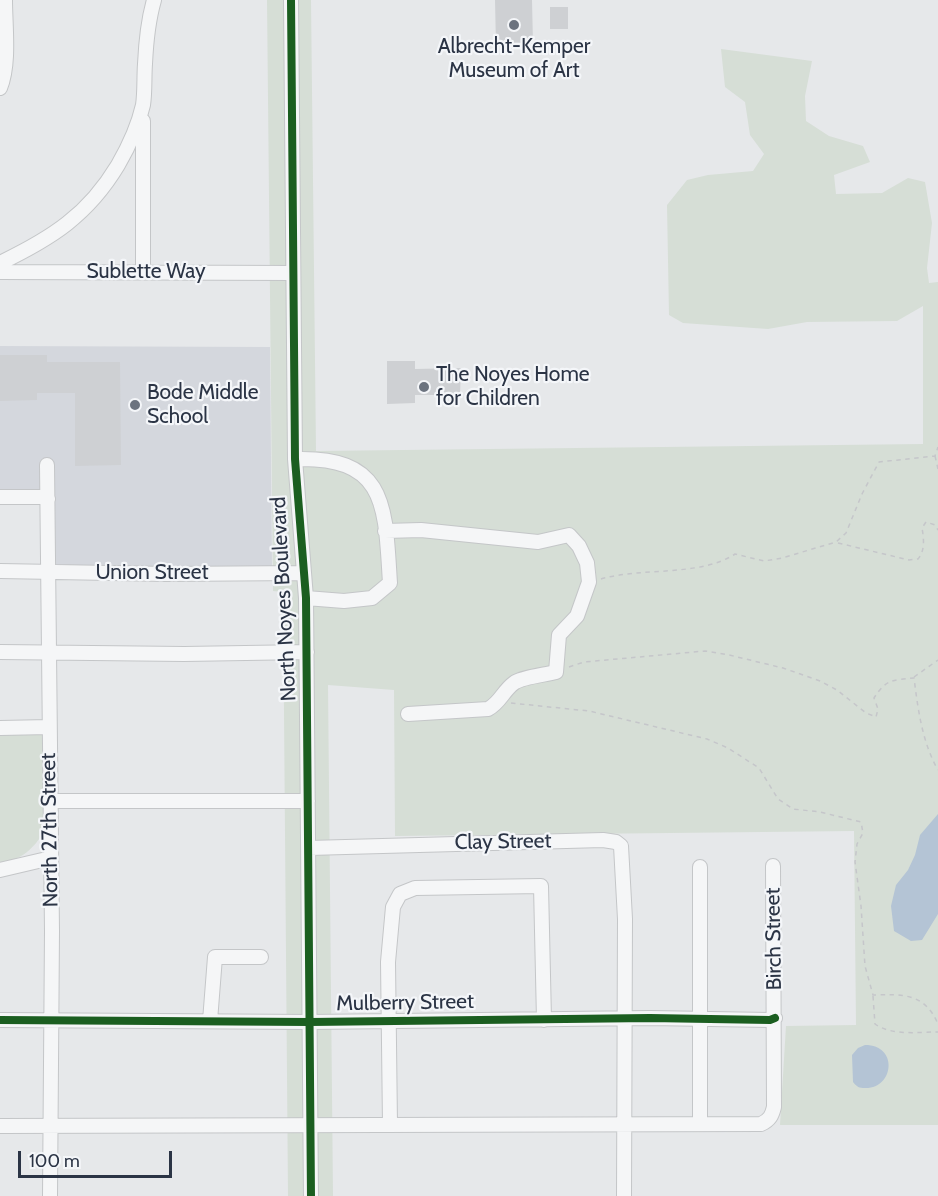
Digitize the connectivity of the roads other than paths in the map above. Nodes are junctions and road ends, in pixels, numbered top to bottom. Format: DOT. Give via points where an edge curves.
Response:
graph roads {
  1 [pos="4,0"];
  2 [pos="153,0"];
  3 [pos="291,0"];
  4 [pos="0,88"];
  5 [pos="143,104"];
  6 [pos="0,263"];
  7 [pos="0,272"];
  8 [pos="143,272"];
  9 [pos="293,273"];
  10 [pos="295,459"];
  11 [pos="47,465"];
  12 [pos="0,497"];
  13 [pos="48,499"];
  14 [pos="386,531"];
  15 [pos="0,571"];
  16 [pos="49,572"];
  17 [pos="304,573"];
  18 [pos="306,598"];
  19 [pos="0,652"];
  20 [pos="307,652"];
  21 [pos="49,653"];
  22 [pos="408,714"];
  23 [pos="49,727"];
  24 [pos="0,728"];
  25 [pos="50,801"];
  26 [pos="308,801"];
  27 [pos="309,848"];
  28 [pos="51,858"];
  29 [pos="774,866"];
  30 [pos="700,867"];
  31 [pos="0,870"];
  32 [pos="261,957"];
  33 [pos="775,1018"];
  34 [pos="625,1019"];
  35 [pos="701,1019"];
  36 [pos="0,1020"];
  37 [pos="51,1020"];
  38 [pos="544,1020"];
  39 [pos="210,1021"];
  40 [pos="388,1021"];
  41 [pos="310,1022"];
  42 [pos="624,1124"];
  43 [pos="700,1124"];
  44 [pos="50,1125"];
  45 [pos="311,1125"];
  46 [pos="390,1125"];
  47 [pos="0,1126"];
  48 [pos="50,1196"];
  49 [pos="311,1196"];
  50 [pos="624,1196"];
  1 -- 4 [label="street" via="5,60"];
  2 -- 5 [label="street"];
  3 -- 9 [label="street, North Noyes Boulevard"];
  5 -- 6 [label="street" via="132,142 91,203 53,235"];
  5 -- 8 [label="street"];
  7 -- 8 [label="street, Sublette Way"];
  8 -- 9 [label="street, Sublette Way"];
  9 -- 10 [label="street, North Noyes Boulevard"];
  10 -- 14 [label="street" via="314,458 358,470 377,492"];
  10 -- 17 [label="street, North Noyes Boulevard"];
  11 -- 13 [label="street, North 27th Street"];
  12 -- 13 [label="street"];
  13 -- 16 [label="street, North 27th Street"];
  14 -- 18 [label="street" via="390,583 372,598"];
  14 -- 22 [label="street" via="421,530 538,542 569,535 587,563 589,582 577,616 560,635 556,672 515,682 488,710"];
  15 -- 16 [label="street, Union Street"];
  16 -- 17 [label="street, Union Street"];
  16 -- 21 [label="street, North 27th Street"];
  17 -- 18 [label="street, North Noyes Boulevard"];
  18 -- 20 [label="street, North Noyes Boulevard"];
  19 -- 21 [label="street"];
  20 -- 21 [label="street"];
  20 -- 26 [label="street, North Noyes Boulevard"];
  21 -- 23 [label="street, North 27th Street"];
  23 -- 24 [label="street"];
  23 -- 25 [label="street, North 27th Street"];
  25 -- 26 [label="street"];
  25 -- 28 [label="street, North 27th Street"];
  26 -- 27 [label="street, North Noyes Boulevard"];
  27 -- 34 [label="street, Clay Street" via="616,842 622,852"];
  27 -- 41 [label="street, North Noyes Boulevard"];
  28 -- 31 [label="street"];
  28 -- 37 [label="street, North 27th Street"];
  29 -- 33 [label="street, Birch Street"];
  30 -- 35 [label="street"];
  32 -- 39 [label="street" via="215,957"];
  33 -- 35 [label="street, Mulberry Street"];
  33 -- 43 [label="street, Birch Street" via="775,1074 772,1115 768,1121"];
  34 -- 35 [label="street, Mulberry Street"];
  34 -- 38 [label="street, Mulberry Street"];
  34 -- 42 [label="street"];
  35 -- 43 [label="street"];
  36 -- 37 [label="street, Mulberry Street"];
  37 -- 39 [label="street, Mulberry Street"];
  37 -- 44 [label="street, North 27th Street"];
  38 -- 40 [label="street, Mulberry Street"];
  38 -- 40 [label="street" via="541,886 415,888 400,894 393,908"];
  39 -- 41 [label="street, Mulberry Street"];
  40 -- 41 [label="street, Mulberry Street"];
  40 -- 46 [label="street"];
  41 -- 45 [label="street, North Noyes Boulevard"];
  42 -- 43 [label="street"];
  42 -- 46 [label="street"];
  42 -- 50 [label="street"];
  44 -- 45 [label="street"];
  44 -- 47 [label="street"];
  44 -- 48 [label="street, North 27th Street"];
  45 -- 46 [label="street"];
  45 -- 49 [label="street, North Noyes Boulevard"];
}
